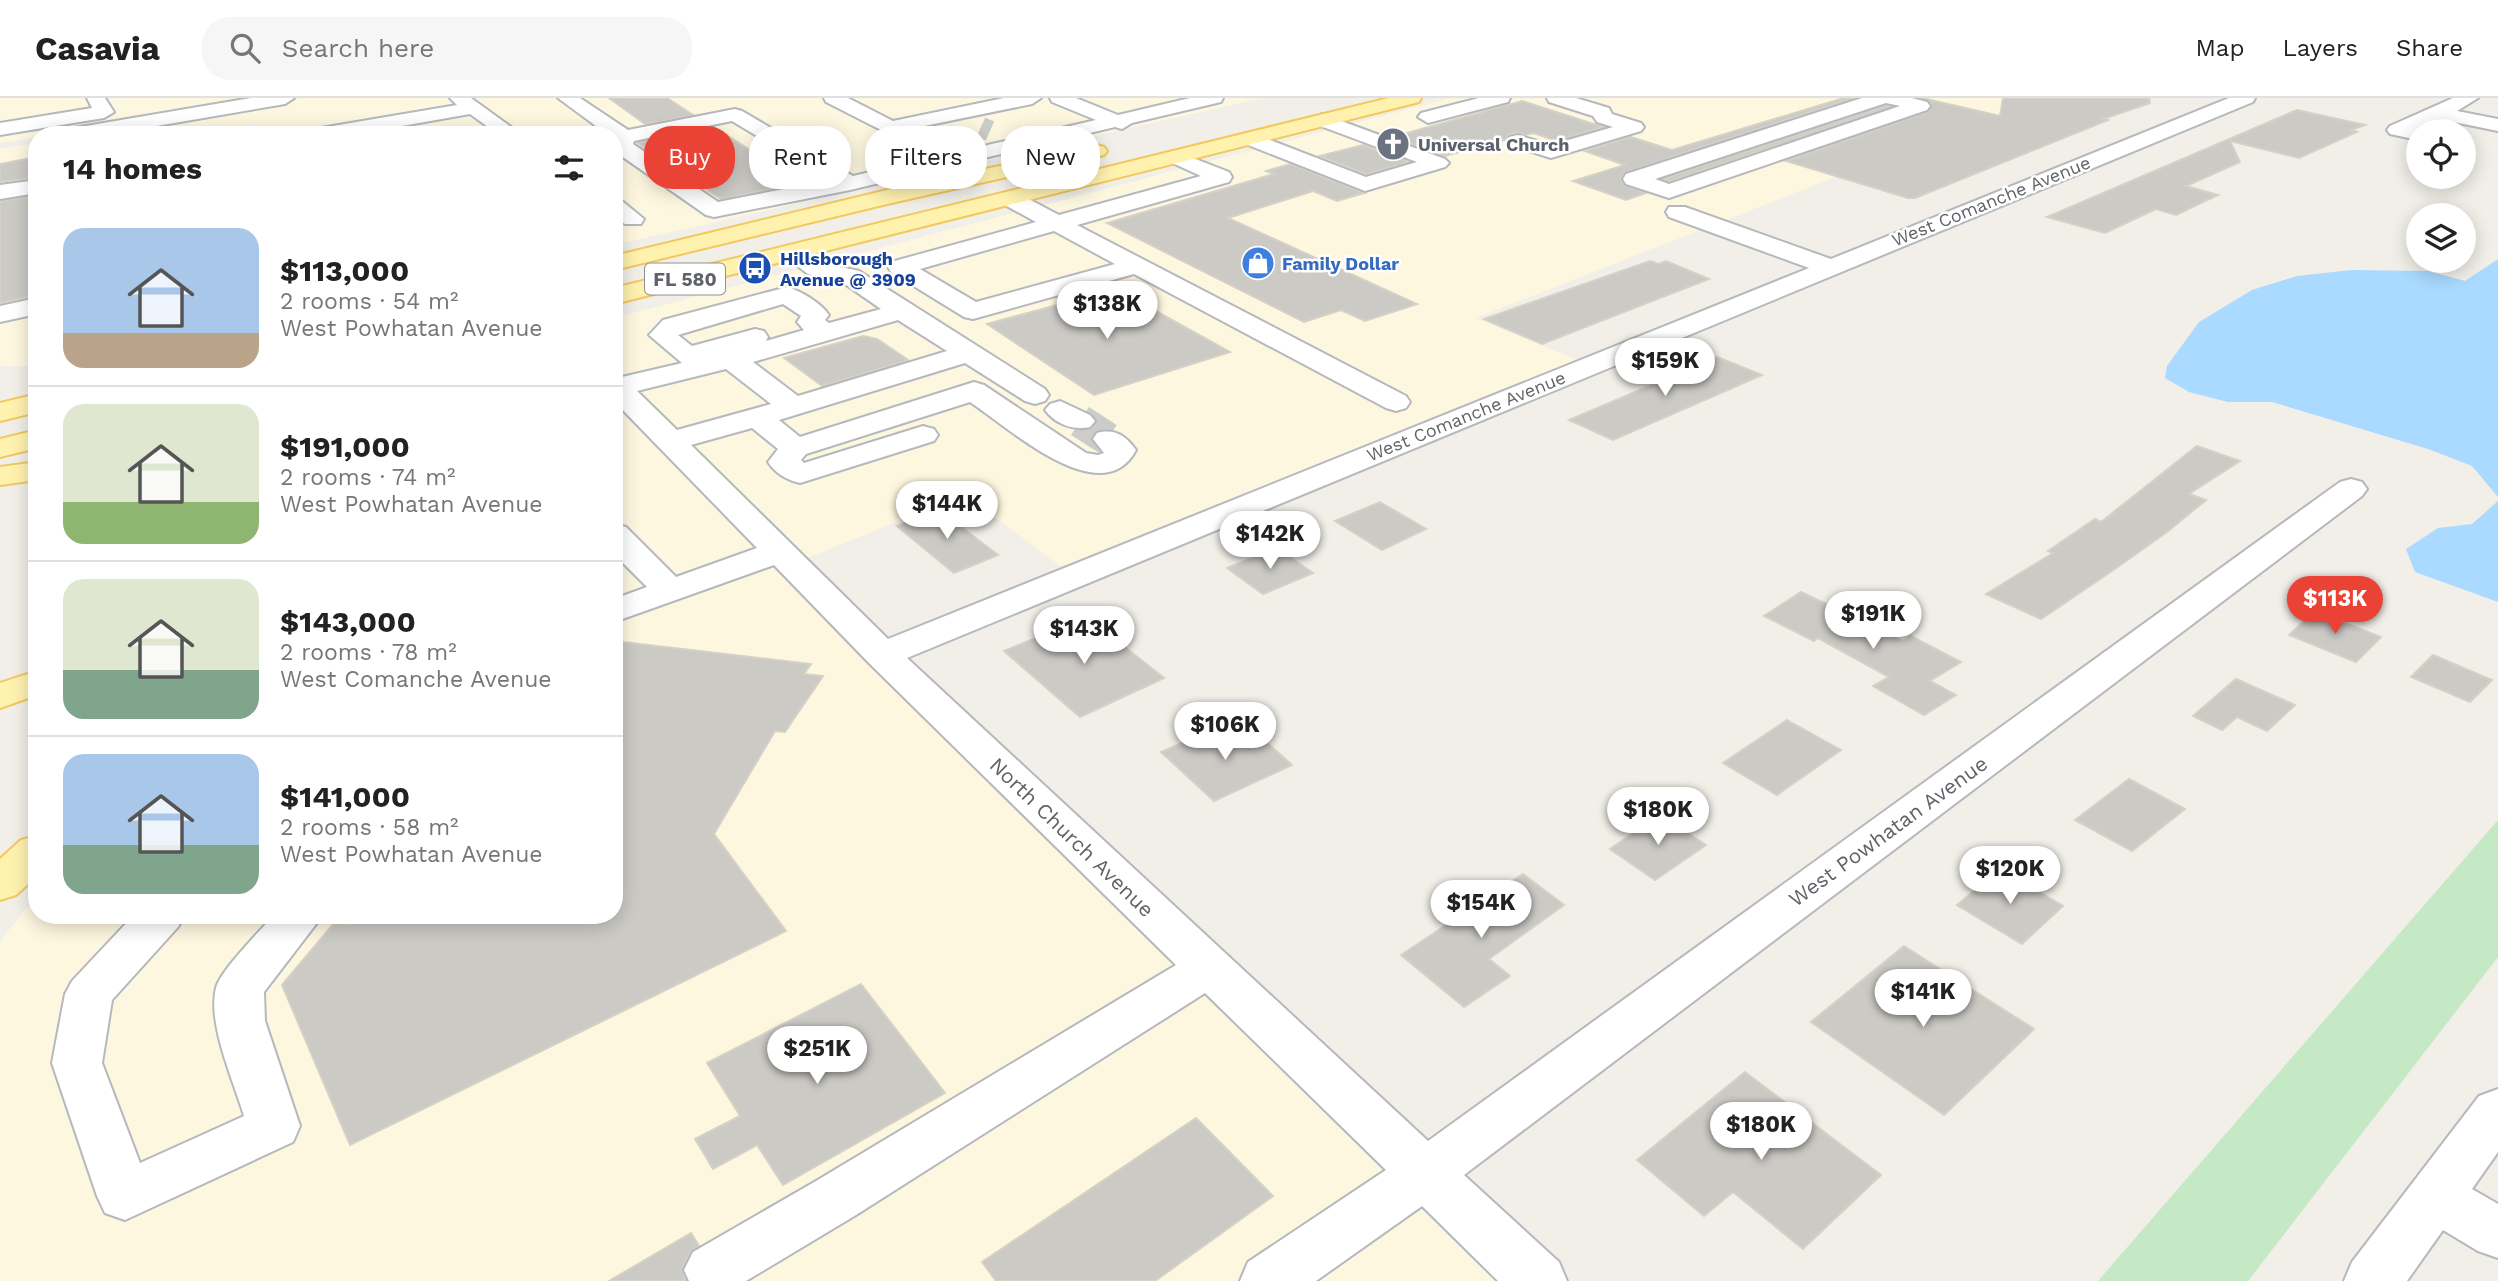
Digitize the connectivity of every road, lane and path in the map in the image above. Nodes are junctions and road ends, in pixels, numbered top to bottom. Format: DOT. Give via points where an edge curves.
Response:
graph roads {
  1 [pos="96,98"];
  2 [pos="168,98"];
  3 [pos="181,98"];
  4 [pos="285,98"];
  5 [pos="567,98"];
  6 [pos="833,98"];
  7 [pos="1032,98"];
  8 [pos="1059,98"];
  9 [pos="1214,98"];
  10 [pos="1354,98"];
  11 [pos="1501,98"];
  12 [pos="1556,98"];
  13 [pos="1881,98"];
  14 [pos="1890,98"];
  15 [pos="2246,98"];
  16 [pos="2469,98"];
  17 [pos="1410,99"];
  18 [pos="234,102"];
  19 [pos="2488,102"];
  20 [pos="466,103"];
  21 [pos="901,103"];
  22 [pos="1457,110"];
  23 [pos="2440,113"];
  24 [pos="954,114"];
  25 [pos="1428,117"];
  26 [pos="931,119"];
  27 [pos="2425,119"];
  28 [pos="1322,120"];
  29 [pos="1116,121"];
  30 [pos="113,126"];
  31 [pos="357,126"];
  32 [pos="499,126"];
  33 [pos="609,126"];
  34 [pos="754,126"];
  35 [pos="889,126"];
  36 [pos="896,126"];
  37 [pos="2498,126"];
  38 [pos="0,129"];
  39 [pos="1154,135"];
  40 [pos="988,136"];
  41 [pos="625,137"];
  42 [pos="2476,137"];
  43 [pos="1250,139"];
  44 [pos="28,141"];
  45 [pos="1517,141"];
  46 [pos="623,142"];
  47 [pos="623,145"];
  48 [pos="0,146"];
  49 [pos="1119,146"];
  50 [pos="1001,147"];
  51 [pos="1100,150"];
  52 [pos="1197,152"];
  53 [pos="1175,157"];
  54 [pos="1001,172"];
  55 [pos="28,187"];
  56 [pos="820,189"];
  57 [pos="0,192"];
  58 [pos="887,197"];
  59 [pos="1011,199"];
  60 [pos="623,212"];
  61 [pos="1677,212"];
  62 [pos="929,219"];
  63 [pos="623,222"];
  64 [pos="1060,225"];
  65 [pos="792,253"];
  66 [pos="623,261"];
  67 [pos="1137,265"];
  68 [pos="1830,267"];
  69 [pos="817,269"];
  70 [pos="623,275"];
  71 [pos="623,294"];
  72 [pos="787,295"];
  73 [pos="28,308"];
  74 [pos="901,311"];
  75 [pos="0,314"];
  76 [pos="818,327"];
  77 [pos="745,350"];
  78 [pos="967,354"];
  79 [pos="1009,380"];
  80 [pos="623,384"];
  81 [pos="28,388"];
  82 [pos="0,390"];
  83 [pos="974,391"];
  84 [pos="623,393"];
  85 [pos="1396,402"];
  86 [pos="28,404"];
  87 [pos="793,407"];
  88 [pos="0,412"];
  89 [pos="759,418"];
  90 [pos="1022,423"];
  91 [pos="1108,439"];
  92 [pos="28,441"];
  93 [pos="671,441"];
  94 [pos="0,448"];
  95 [pos="28,472"];
  96 [pos="0,476"];
  97 [pos="2351,489"];
  98 [pos="623,543"];
  99 [pos="780,551"];
  100 [pos="670,591"];
  101 [pos="623,608"];
  102 [pos="882,655"];
  103 [pos="28,685"];
  104 [pos="0,696"];
  105 [pos="28,858"];
  106 [pos="0,884"];
  107 [pos="154,924"];
  108 [pos="293,924"];
  109 [pos="1208,968"];
  110 [pos="2498,1111"];
  111 [pos="1424,1174"];
  112 [pos="2435,1196"];
  113 [pos="2498,1233"];
  114 [pos="713,1270"];
  115 [pos="1527,1277"];
  116 [pos="1269,1281"];
  117 [pos="2373,1281"];
  1 -- 38 [label="street" via="104,112"];
  2 -- 3 [label="street"];
  4 -- 18 [label="street"];
  5 -- 33 [label="street"];
  6 -- 35 [label="street"];
  7 -- 24 [label="street"];
  8 -- 29 [label="street"];
  9 -- 29 [label="street"];
  10 -- 52 [label="main road" via="1207,136"];
  11 -- 22 [label="street"];
  12 -- 45 [label="street" via="1634,127 1551,152"];
  13 -- 14 [label="street" via="1634,179 1669,191 1920,106"];
  15 -- 68 [label="street, West Comanche Avenue"];
  16 -- 19 [label="street"];
  16 -- 23 [label="street"];
  17 -- 22 [label="street"];
  17 -- 28 [label="main road, FL 580"];
  18 -- 30 [label="street"];
  20 -- 31 [label="street"];
  20 -- 32 [label="street"];
  21 -- 26 [label="street"];
  22 -- 25 [label="street"];
  23 -- 27 [label="street"];
  23 -- 37 [label="street"];
  24 -- 26 [label="street"];
  24 -- 40 [label="street"];
  26 -- 36 [label="street"];
  26 -- 40 [label="street"];
  28 -- 43 [label="main road, FL 580"];
  28 -- 43 [label="street" via="1438,163 1365,184"];
  29 -- 39 [label="street"];
  29 -- 40 [label="street" via="1018,144"];
  34 -- 41 [label="street" via="735,115"];
  37 -- 42 [label="street"];
  39 -- 62 [label="main road" via="1159,145 1152,151 957,202"];
  40 -- 50 [label="street"];
  41 -- 46 [label="street"];
  43 -- 52 [label="main road, FL 580"];
  44 -- 48 [label="street"];
  47 -- 56 [label="street" via="714,210"];
  49 -- 51 [label="main road, FL 580"];
  52 -- 53 [label="main road, FL 580"];
  53 -- 59 [label="main road, FL 580"];
  53 -- 64 [label="street" via="1221,177"];
  54 -- 58 [label="main road, FL 580"];
  55 -- 57 [label="street"];
  58 -- 66 [label="main road, FL 580"];
  58 -- 70 [label="main road" via="781,236"];
  59 -- 62 [label="main road, FL 580"];
  59 -- 64 [label="street"];
  60 -- 63 [label="street" via="633,219"];
  61 -- 68 [label="street"];
  62 -- 65 [label="main road, FL 580"];
  64 -- 67 [label="street"];
  64 -- 67 [label="street" via="900,267 973,311"];
  65 -- 69 [label="street"];
  65 -- 71 [label="main road, FL 580"];
  67 -- 85 [label="street"];
  68 -- 102 [label="street, West Comanche Avenue"];
  69 -- 72 [label="street"];
  69 -- 74 [label="street" via="850,276"];
  72 -- 76 [label="street" via="816,315"];
  72 -- 77 [label="street" via="672,326 662,335 687,356"];
  73 -- 75 [label="street"];
  74 -- 76 [label="street"];
  74 -- 78 [label="street"];
  76 -- 77 [label="street"];
  77 -- 80 [label="street"];
  77 -- 87 [label="street"];
  78 -- 79 [label="street"];
  78 -- 87 [label="street"];
  79 -- 83 [label="street"];
  79 -- 90 [label="street" via="1057,408"];
  81 -- 82 [label="main road"];
  83 -- 89 [label="street" via="800,474 783,462 795,448"];
  83 -- 90 [label="street"];
  84 -- 93 [label="street, North Church Avenue"];
  86 -- 88 [label="main road"];
  87 -- 89 [label="street"];
  89 -- 93 [label="street"];
  90 -- 91 [label="street" via="1087,464 1116,459 1121,450"];
  92 -- 94 [label="main road"];
  93 -- 99 [label="street, North Church Avenue"];
  95 -- 96 [label="main road"];
  97 -- 111 [label="street, West Powhatan Avenue"];
  98 -- 100 [label="street"];
  99 -- 100 [label="street"];
  99 -- 102 [label="street, North Church Avenue"];
  100 -- 101 [label="street"];
  102 -- 109 [label="street, North Church Avenue"];
  103 -- 104 [label="main road"];
  105 -- 106 [label="main road"];
  107 -- 108 [label="street" via="89,994 77,1063 125,1196 274,1126 240,1021 240,988"];
  109 -- 111 [label="street, North Church Avenue"];
  109 -- 114 [label="street"];
  110 -- 112 [label="street"];
  111 -- 115 [label="street, North Church Avenue"];
  111 -- 116 [label="street, West Powhatan Avenue"];
  112 -- 113 [label="street"];
  112 -- 117 [label="street"];
}
